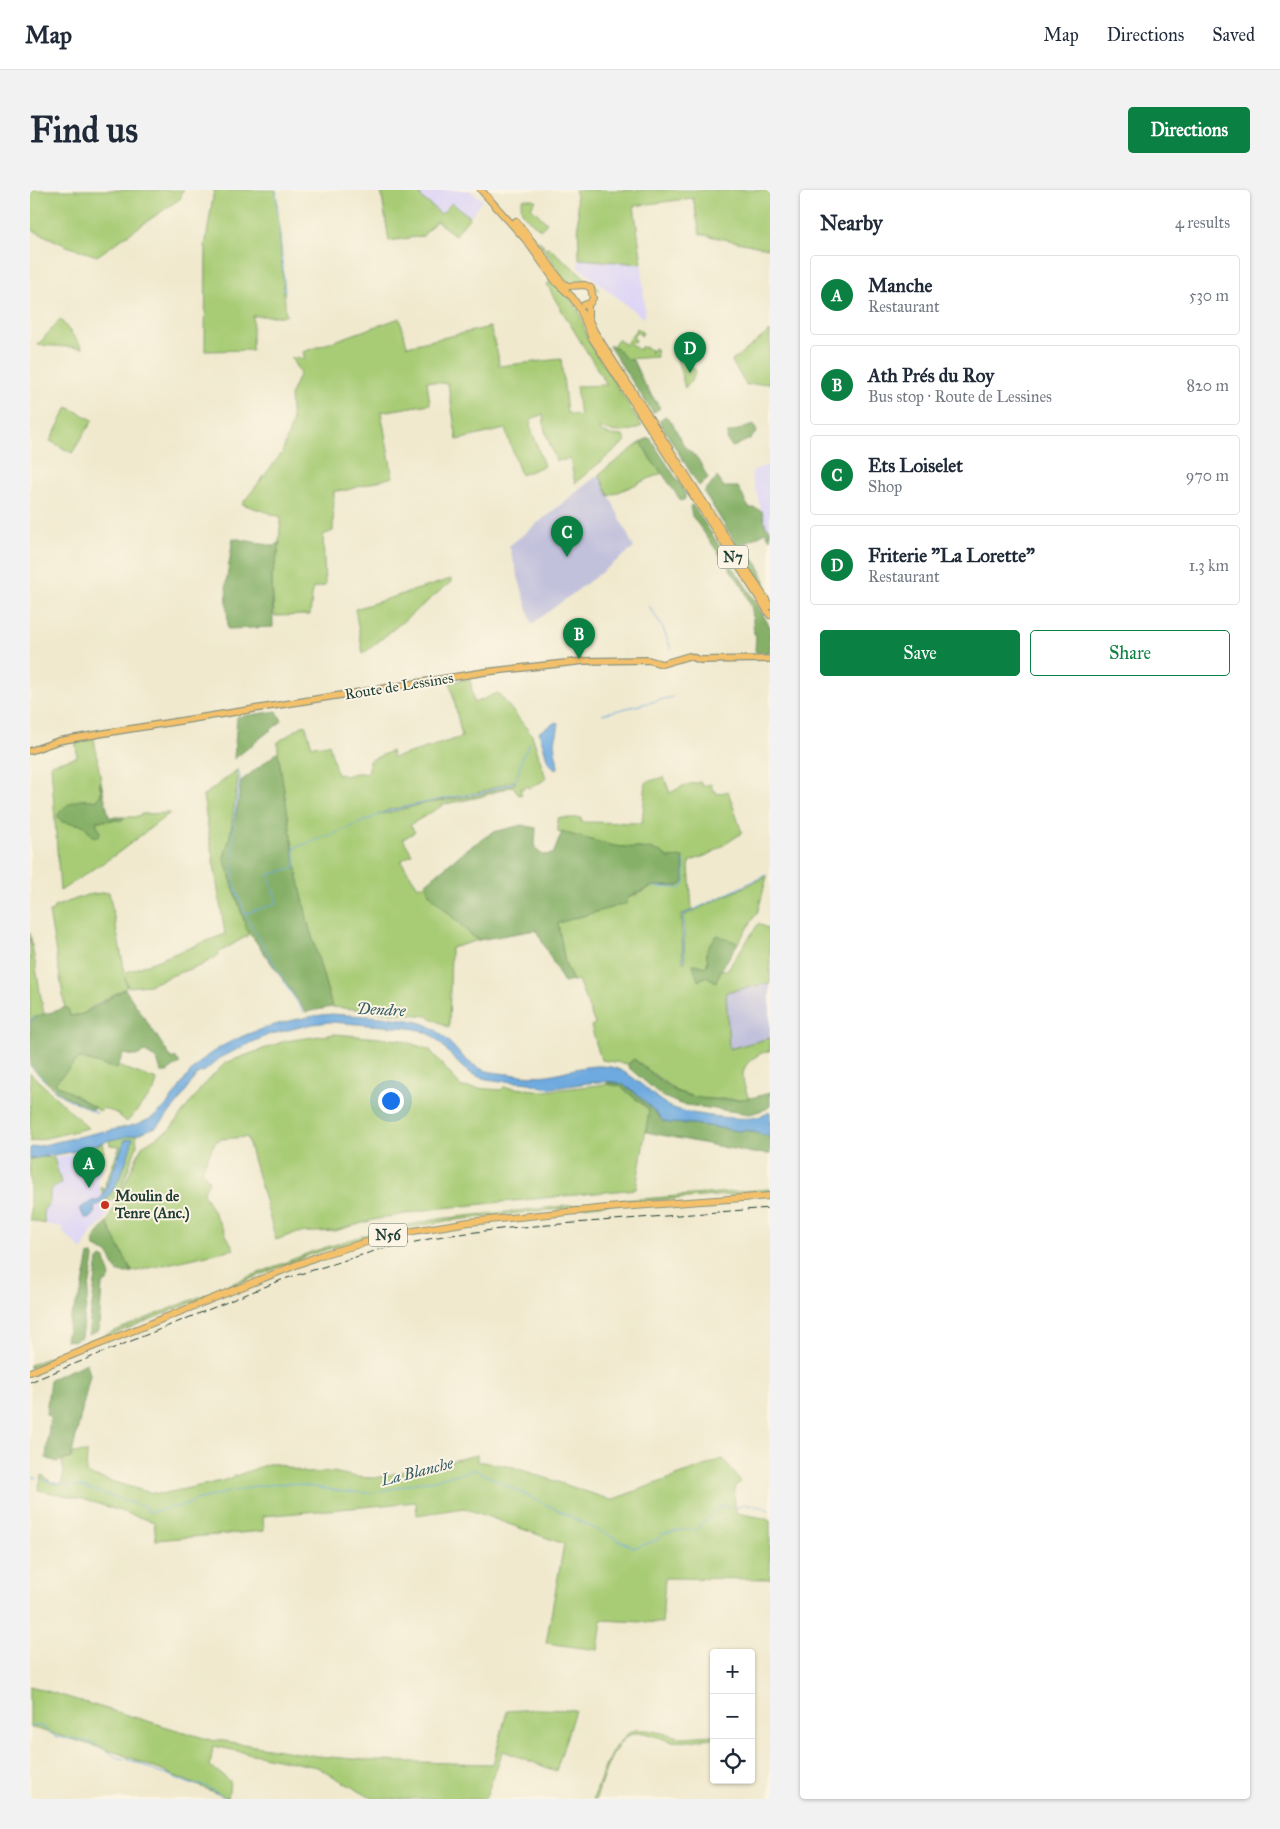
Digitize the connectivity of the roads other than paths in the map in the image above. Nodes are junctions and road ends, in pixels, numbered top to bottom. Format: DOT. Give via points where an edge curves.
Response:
graph roads {
  1 [pos="480,190"];
  2 [pos="487,190"];
  3 [pos="577,286"];
  4 [pos="572,297"];
  5 [pos="578,304"];
  6 [pos="588,304"];
  7 [pos="641,409"];
  8 [pos="698,498"];
  9 [pos="770,606"];
  10 [pos="770,615"];
  11 [pos="770,659"];
  12 [pos="30,750"];
  13 [pos="770,1196"];
  14 [pos="30,1372"];
  1 -- 4 [label="highway" via="517,230 553,280"];
  2 -- 3 [label="highway" via="528,235 562,282"];
  3 -- 4 [label="highway"];
  3 -- 6 [label="highway" via="585,285 592,290 593,298"];
  4 -- 5 [label="highway"];
  5 -- 6 [label="highway"];
  5 -- 7 [label="highway, N7" via="592,338"];
  6 -- 7 [label="highway, N7" via="588,318 594,331"];
  7 -- 8 [label="highway, N7"];
  8 -- 9 [label="highway, N7"];
  8 -- 10 [label="highway, N7"];
  11 -- 12 [label="main road, Route de Lessines" via="700,660 689,656 666,664 648,660 545,664 111,732 58,741"];
  13 -- 14 [label="highway, N56" via="626,1206 479,1221 395,1234 321,1255"];
}
